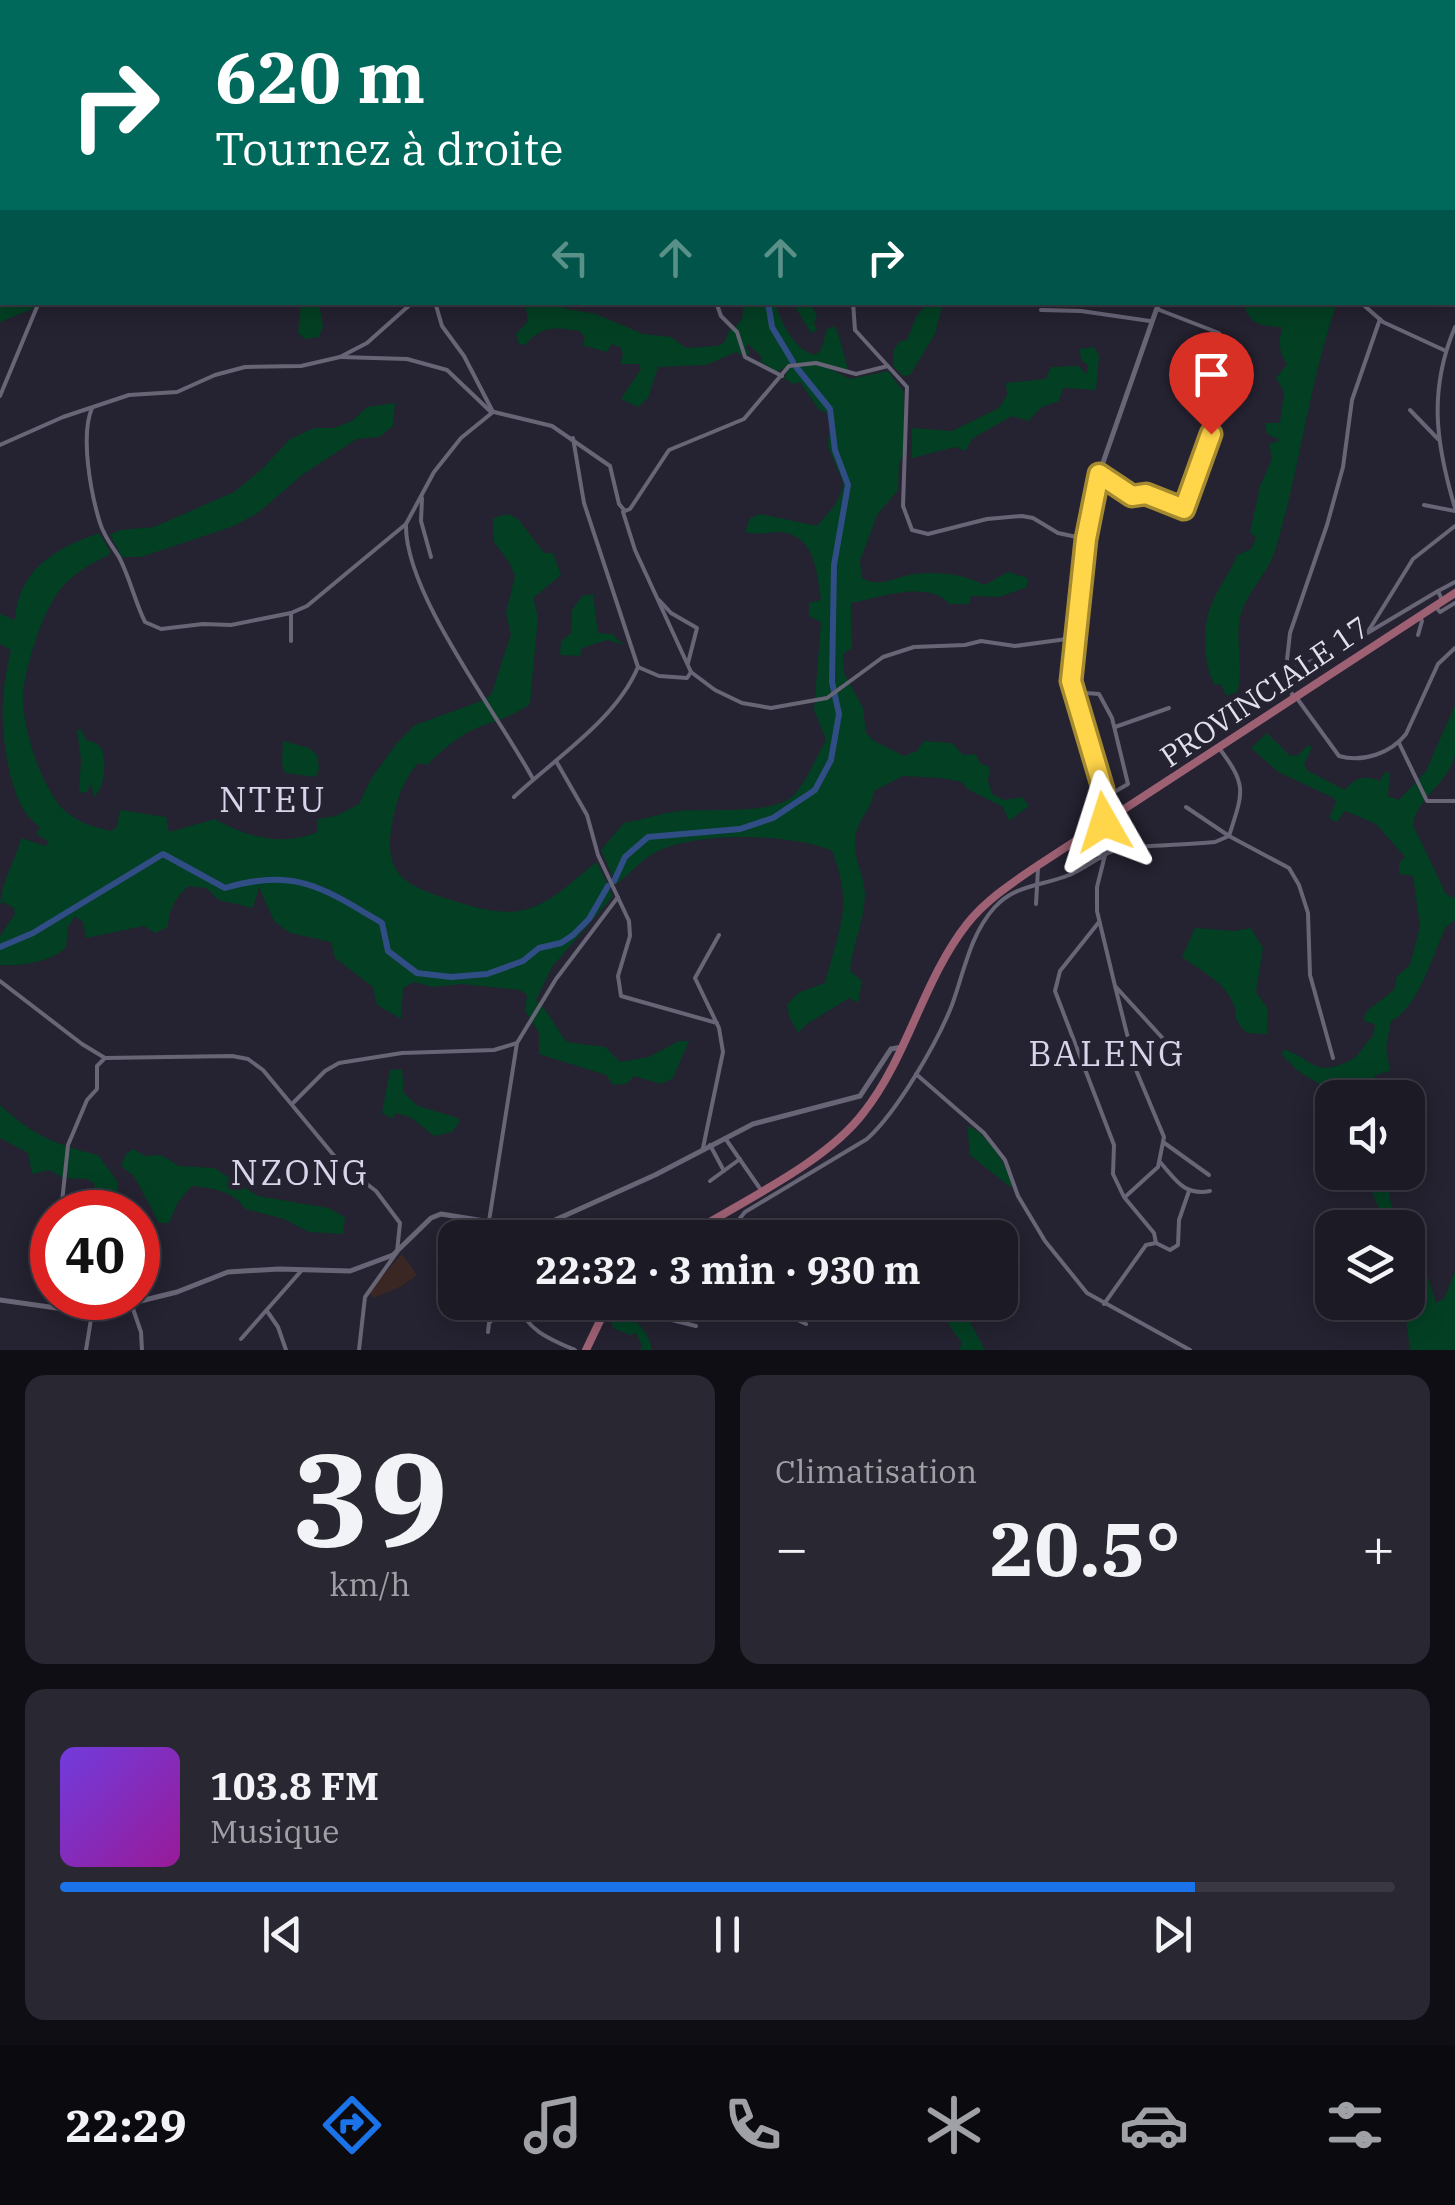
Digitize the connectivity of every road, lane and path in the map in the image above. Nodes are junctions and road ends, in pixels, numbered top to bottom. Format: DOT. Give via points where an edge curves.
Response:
graph roads {
  1 [pos="38,305"];
  2 [pos="410,305"];
  3 [pos="435,305"];
  4 [pos="717,305"];
  5 [pos="853,305"];
  6 [pos="1363,305"];
  7 [pos="1158,306"];
  8 [pos="1041,310"];
  9 [pos="1380,320"];
  10 [pos="1151,321"];
  11 [pos="1455,327"];
  12 [pos="1219,334"];
  13 [pos="1447,352"];
  14 [pos="340,358"];
  15 [pos="1240,359"];
  16 [pos="888,366"];
  17 [pos="782,376"];
  18 [pos="0,396"];
  19 [pos="92,408"];
  20 [pos="1410,410"];
  21 [pos="493,412"];
  22 [pos="573,438"];
  23 [pos="1440,441"];
  24 [pos="0,445"];
  25 [pos="1099,474"];
  26 [pos="423,493"];
  27 [pos="1424,505"];
  28 [pos="622,510"];
  29 [pos="1455,510"];
  30 [pos="406,524"];
  31 [pos="1455,526"];
  32 [pos="1086,539"];
  33 [pos="431,556"];
  34 [pos="1455,582"];
  35 [pos="1438,591"];
  36 [pos="1455,593"];
  37 [pos="656,596"];
  38 [pos="1439,603"];
  39 [pos="1455,604"];
  40 [pos="291,612"];
  41 [pos="1419,616"];
  42 [pos="1369,630"];
  43 [pos="1418,635"];
  44 [pos="1074,638"];
  45 [pos="1359,638"];
  46 [pos="291,641"];
  47 [pos="1455,648"];
  48 [pos="1330,656"];
  49 [pos="688,664"];
  50 [pos="638,667"];
  51 [pos="1286,669"];
  52 [pos="692,672"];
  53 [pos="1073,692"];
  54 [pos="1295,698"];
  55 [pos="1169,708"];
  56 [pos="1114,728"];
  57 [pos="1399,743"];
  58 [pos="1219,748"];
  59 [pos="556,761"];
  60 [pos="533,779"];
  61 [pos="514,797"];
  62 [pos="1104,798"];
  63 [pos="1455,801"];
  64 [pos="1186,807"];
  65 [pos="1104,822"];
  66 [pos="1229,836"];
  67 [pos="1090,841"];
  68 [pos="1104,856"];
  69 [pos="1037,866"];
  70 [pos="1040,882"];
  71 [pos="618,896"];
  72 [pos="1036,904"];
  73 [pos="1099,922"];
  74 [pos="719,935"];
  75 [pos="0,981"];
  76 [pos="1115,986"];
  77 [pos="717,1023"];
  78 [pos="517,1043"];
  79 [pos="1168,1044"];
  80 [pos="902,1048"];
  81 [pos="105,1058"];
  82 [pos="1333,1058"];
  83 [pos="916,1074"];
  84 [pos="293,1103"];
  85 [pos="725,1138"];
  86 [pos="1163,1142"];
  87 [pos="706,1146"];
  88 [pos="740,1159"];
  89 [pos="1160,1162"];
  90 [pos="724,1171"];
  91 [pos="1209,1174"];
  92 [pos="710,1181"];
  93 [pos="63,1190"];
  94 [pos="760,1190"];
  95 [pos="1210,1191"];
  96 [pos="1189,1192"];
  97 [pos="1124,1197"];
  98 [pos="482,1220"];
  99 [pos="489,1220"];
  100 [pos="555,1220"];
  101 [pos="712,1220"];
  102 [pos="739,1220"];
  103 [pos="1156,1243"];
  104 [pos="397,1252"];
  105 [pos="302,1270"];
  106 [pos="160,1296"];
  107 [pos="0,1300"];
  108 [pos="30,1304"];
  109 [pos="1104,1304"];
  110 [pos="266,1311"];
  111 [pos="91,1320"];
  112 [pos="137,1320"];
  113 [pos="492,1320"];
  114 [pos="523,1320"];
  115 [pos="600,1320"];
  116 [pos="668,1320"];
  117 [pos="798,1320"];
  118 [pos="806,1324"];
  119 [pos="696,1326"];
  120 [pos="488,1332"];
  121 [pos="241,1338"];
  122 [pos="86,1350"];
  123 [pos="142,1350"];
  124 [pos="286,1350"];
  125 [pos="359,1350"];
  126 [pos="575,1350"];
  127 [pos="586,1350"];
  128 [pos="1190,1350"];
  1 -- 18 [label="street"];
  2 -- 14 [label="street" via="367,344"];
  3 -- 21 [label="street"];
  4 -- 17 [label="street" via="745,357"];
  5 -- 16 [label="street" via="855,330"];
  6 -- 9 [label="street"];
  7 -- 10 [label="street"];
  7 -- 12 [label="street"];
  8 -- 10 [label="street"];
  9 -- 13 [label="street"];
  9 -- 51 [label="street" via="1358,374 1343,466 1295,613"];
  10 -- 25 [label="street"];
  11 -- 13 [label="street"];
  13 -- 23 [label="street" via="1436,406"];
  14 -- 19 [label="street" via="245,367 176,392 143,392"];
  14 -- 21 [label="street" via="407,359 443,369"];
  15 -- 25 [label="street" via="1186,508 1132,496"];
  16 -- 17 [label="street" via="852,374 804,363 789,366"];
  16 -- 32 [label="street" via="907,387 904,506 912,530 928,534 1022,516"];
  17 -- 28 [label="street" via="744,419 669,450 630,509"];
  19 -- 24 [label="street"];
  19 -- 40 [label="street" via="87,431 94,500 145,622 161,629 231,625"];
  20 -- 23 [label="street"];
  21 -- 22 [label="street" via="543,422"];
  21 -- 26 [label="street" via="461,438"];
  22 -- 28 [label="street" via="610,466"];
  22 -- 50 [label="street" via="584,503"];
  23 -- 29 [label="street"];
  25 -- 32 [label="street"];
  26 -- 30 [label="street"];
  26 -- 33 [label="street" via="421,521"];
  27 -- 29 [label="street"];
  28 -- 37 [label="street"];
  30 -- 40 [label="street" via="325,594"];
  30 -- 60 [label="street" via="420,587"];
  31 -- 42 [label="street" via="1412,559"];
  32 -- 44 [label="street"];
  34 -- 35 [label="street"];
  35 -- 38 [label="street"];
  35 -- 42 [label="street"];
  36 -- 38 [label="main road, PROVINCIALE 17"];
  37 -- 49 [label="street"];
  37 -- 49 [label="street" via="697,628"];
  38 -- 39 [label="street" via="1440,612"];
  38 -- 41 [label="main road, PROVINCIALE 17"];
  40 -- 46 [label="street"];
  41 -- 43 [label="street"];
  41 -- 54 [label="main road, PROVINCIALE 17"];
  42 -- 45 [label="street"];
  44 -- 52 [label="street" via="914,647 883,657 827,698 781,707 734,700"];
  44 -- 53 [label="street"];
  47 -- 57 [label="street" via="1438,664"];
  48 -- 51 [label="street"];
  49 -- 52 [label="street"];
  50 -- 52 [label="street" via="667,678"];
  50 -- 59 [label="street"];
  51 -- 54 [label="street"];
  53 -- 56 [label="street" via="1102,697"];
  53 -- 62 [label="street"];
  54 -- 57 [label="street" via="1339,756 1367,757"];
  54 -- 58 [label="main road, PROVINCIALE 17"];
  55 -- 56 [label="street"];
  56 -- 62 [label="street" via="1128,784"];
  57 -- 63 [label="street" via="1427,801"];
  58 -- 65 [label="main road, PROVINCIALE 17"];
  58 -- 66 [label="street" via="1240,776"];
  59 -- 60 [label="street"];
  59 -- 71 [label="street" via="587,815"];
  60 -- 61 [label="street"];
  62 -- 65 [label="street"];
  64 -- 66 [label="street"];
  65 -- 67 [label="main road, PROVINCIALE 17"];
  65 -- 68 [label="street"];
  66 -- 68 [label="street" via="1122,848"];
  66 -- 82 [label="street" via="1289,868 1299,885 1308,913 1310,975"];
  67 -- 68 [label="street"];
  67 -- 69 [label="main road, PROVINCIALE 17"];
  68 -- 70 [label="street" via="1066,877"];
  68 -- 73 [label="street"];
  69 -- 70 [label="street"];
  69 -- 80 [label="main road, PROVINCIALE 17" via="965,927"];
  70 -- 72 [label="street"];
  70 -- 83 [label="street" via="992,910"];
  71 -- 77 [label="street" via="630,930 618,976 621,996"];
  71 -- 78 [label="street"];
  73 -- 76 [label="street"];
  73 -- 97 [label="street" via="1060,971 1055,991 1114,1145 1111,1166"];
  74 -- 77 [label="street" via="695,978"];
  75 -- 81 [label="street"];
  76 -- 79 [label="street"];
  76 -- 86 [label="street"];
  77 -- 87 [label="street" via="723,1052"];
  78 -- 84 [label="street" via="338,1063"];
  78 -- 99 [label="street"];
  80 -- 85 [label="street" via="890,1049 860,1096 765,1120"];
  80 -- 94 [label="main road, PROVINCIALE 17" via="843,1136"];
  81 -- 84 [label="street" via="240,1057 264,1070"];
  81 -- 93 [label="street" via="97,1066 97,1090 68,1145"];
  83 -- 102 [label="street" via="867,1139"];
  83 -- 109 [label="street" via="984,1133 1005,1160 1045,1241"];
  84 -- 104 [label="street" via="342,1164 394,1212 401,1230"];
  85 -- 87 [label="street"];
  85 -- 88 [label="street"];
  86 -- 89 [label="street"];
  86 -- 91 [label="street"];
  87 -- 90 [label="street"];
  87 -- 100 [label="street"];
  88 -- 90 [label="street"];
  88 -- 94 [label="street"];
  89 -- 96 [label="street"];
  89 -- 97 [label="street"];
  90 -- 92 [label="street"];
  94 -- 101 [label="main road, PROVINCIALE 17"];
  95 -- 96 [label="street"];
  96 -- 103 [label="street" via="1178,1245 1173,1250"];
  97 -- 103 [label="street"];
  98 -- 104 [label="street" via="441,1214"];
  103 -- 109 [label="street" via="1146,1245"];
  104 -- 105 [label="street" via="350,1271"];
  104 -- 125 [label="street" via="365,1297"];
  105 -- 106 [label="street" via="228,1272"];
  105 -- 110 [label="street"];
  107 -- 108 [label="street"];
  109 -- 128 [label="street"];
  110 -- 121 [label="street"];
  110 -- 124 [label="street"];
  111 -- 122 [label="street"];
  112 -- 123 [label="street"];
  113 -- 120 [label="street"];
  114 -- 126 [label="street" via="537,1334"];
  115 -- 127 [label="main road"];
  116 -- 119 [label="street"];
  117 -- 118 [label="street"];
}
